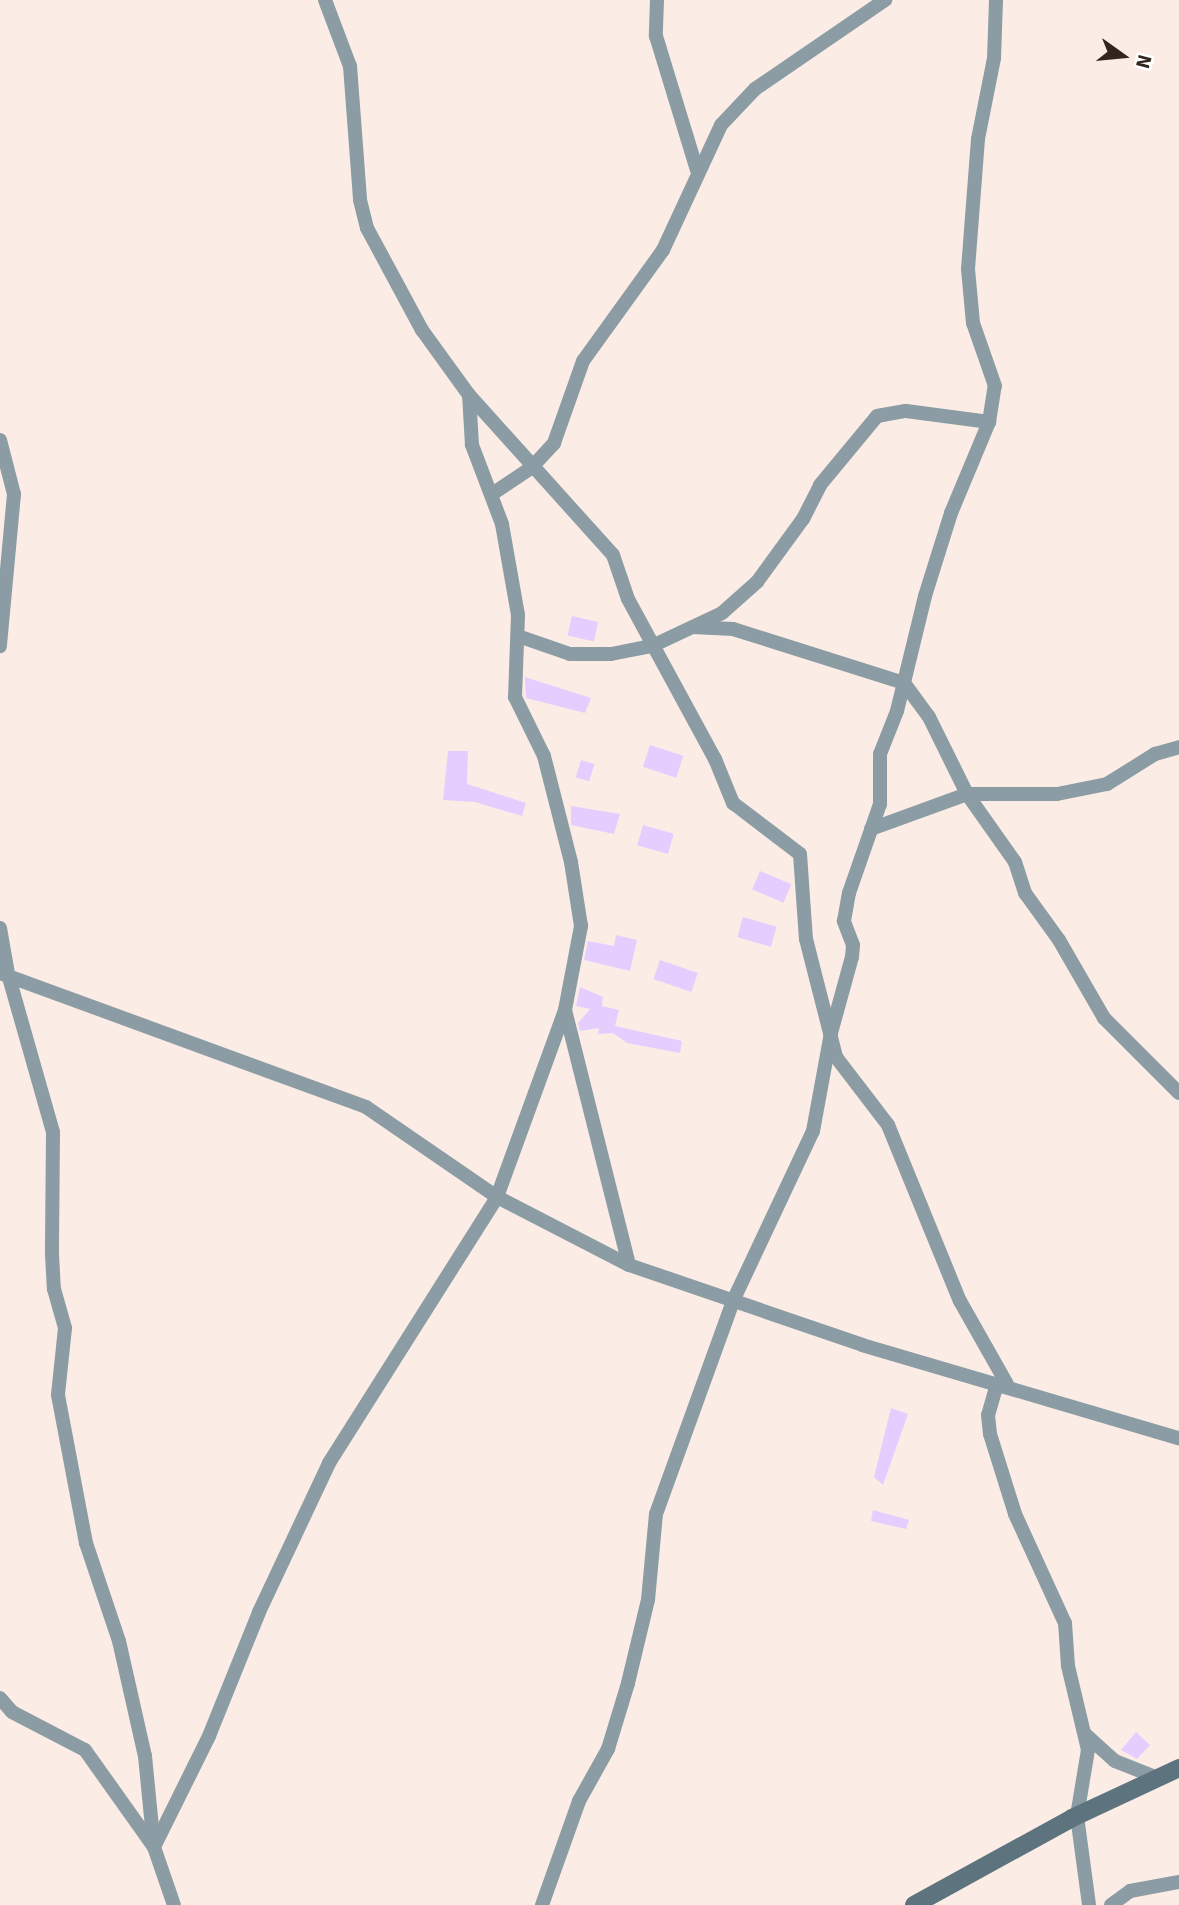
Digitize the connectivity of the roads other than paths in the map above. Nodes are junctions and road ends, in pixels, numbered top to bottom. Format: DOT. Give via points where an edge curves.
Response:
graph roads {
  1 [pos="325,0"];
  2 [pos="657,0"];
  3 [pos="885,0"];
  4 [pos="996,0"];
  5 [pos="697,170"];
  6 [pos="468,395"];
  7 [pos="989,422"];
  8 [pos="0,440"];
  9 [pos="531,468"];
  10 [pos="492,494"];
  11 [pos="693,627"];
  12 [pos="518,636"];
  13 [pos="0,646"];
  14 [pos="652,646"];
  15 [pos="904,682"];
  16 [pos="1179,747"];
  17 [pos="967,794"];
  18 [pos="872,829"];
  19 [pos="0,928"];
  20 [pos="4,973"];
  21 [pos="565,1010"];
  22 [pos="831,1033"];
  23 [pos="1179,1094"];
  24 [pos="497,1197"];
  25 [pos="629,1265"];
  26 [pos="733,1301"];
  27 [pos="1002,1384"];
  28 [pos="1179,1438"];
  29 [pos="0,1699"];
  30 [pos="1082,1731"];
  31 [pos="1179,1768"];
  32 [pos="1158,1778"];
  33 [pos="1077,1816"];
  34 [pos="154,1847"];
  35 [pos="1179,1882"];
  36 [pos="174,1905"];
  37 [pos="542,1905"];
  38 [pos="914,1905"];
  39 [pos="1089,1905"];
  40 [pos="1111,1905"];
  1 -- 6 [label="street" via="350,66 360,200 367,228 422,330"];
  2 -- 5 [label="street" via="656,36"];
  3 -- 5 [label="street" via="755,89 721,125"];
  4 -- 7 [label="street" via="993,69 978,139 968,269 973,323 995,386"];
  5 -- 9 [label="street" via="663,250 583,361 560,431"];
  6 -- 9 [label="street"];
  6 -- 10 [label="street" via="472,445"];
  7 -- 11 [label="street" via="906,411 877,416 820,485 803,519 757,582 722,613"];
  7 -- 15 [label="street" via="951,513"];
  8 -- 13 [label="street" via="14,494"];
  9 -- 10 [label="street"];
  9 -- 14 [label="street" via="613,555 628,599"];
  10 -- 12 [label="street" via="502,524"];
  11 -- 14 [label="street"];
  11 -- 15 [label="street" via="733,629"];
  12 -- 14 [label="street" via="570,654 611,654"];
  12 -- 21 [label="street" via="515,697 547,766 581,926"];
  14 -- 22 [label="street" via="715,759 733,803 800,854 806,939"];
  15 -- 17 [label="street" via="929,717"];
  15 -- 18 [label="street" via="880,754 880,804"];
  16 -- 17 [label="street" via="1155,754 1107,784 1057,794"];
  17 -- 18 [label="street"];
  17 -- 23 [label="street" via="1015,862 1026,893 1104,1018 1123,1041 1148,1057"];
  18 -- 22 [label="street" via="849,893 844,922 853,945 852,957"];
  19 -- 20 [label="street"];
  20 -- 24 [label="street" via="82,1006 366,1107"];
  20 -- 34 [label="street" via="53,1132 54,1289 65,1328 58,1395 86,1543 119,1641 145,1756"];
  21 -- 24 [label="street"];
  21 -- 25 [label="street"];
  22 -- 26 [label="street" via="813,1130"];
  22 -- 27 [label="street" via="839,1063 888,1125 960,1301"];
  24 -- 25 [label="street" via="574,1241"];
  24 -- 34 [label="street" via="329,1464 259,1612 209,1737"];
  25 -- 26 [label="street"];
  26 -- 27 [label="street"];
  26 -- 37 [label="street" via="656,1514 649,1601 608,1749 579,1801"];
  27 -- 28 [label="street"];
  27 -- 30 [label="street" via="988,1415 990,1434 1019,1525 1065,1623 1066,1657"];
  29 -- 34 [label="street" via="12,1712 85,1750"];
  30 -- 32 [label="street" via="1115,1761"];
  30 -- 33 [label="street" via="1088,1750"];
  31 -- 32 [label="street"];
  32 -- 33 [label="street"];
  33 -- 38 [label="street"];
  33 -- 39 [label="street"];
  34 -- 36 [label="street"];
  35 -- 40 [label="street" via="1130,1891"];
}
